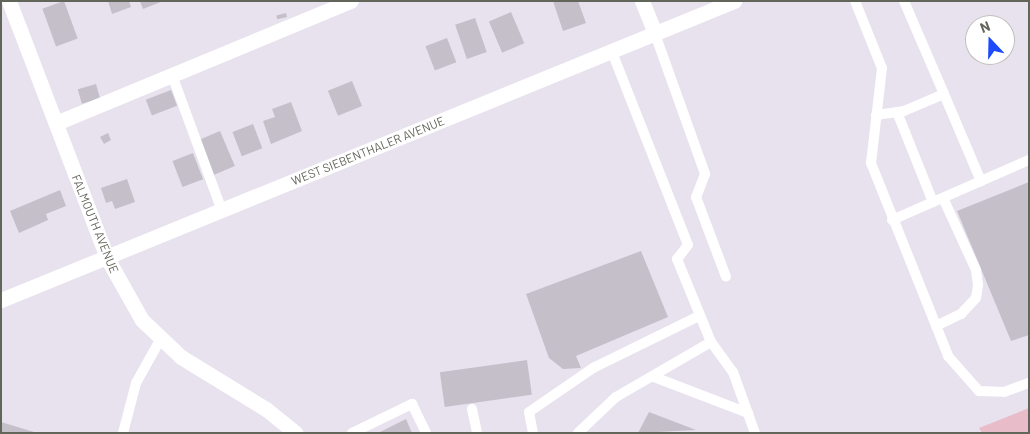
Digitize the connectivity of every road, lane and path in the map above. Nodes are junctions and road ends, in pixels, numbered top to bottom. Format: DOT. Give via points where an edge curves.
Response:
graph roads {
  1 [pos="9,1"];
  2 [pos="351,1"];
  3 [pos="642,1"];
  4 [pos="734,1"];
  5 [pos="855,1"];
  6 [pos="904,1"];
  7 [pos="655,34"];
  8 [pos="612,52"];
  9 [pos="172,75"];
  10 [pos="944,94"];
  11 [pos="897,112"];
  12 [pos="876,116"];
  13 [pos="56,123"];
  14 [pos="1029,160"];
  15 [pos="981,181"];
  16 [pos="938,200"];
  17 [pos="222,211"];
  18 [pos="892,220"];
  19 [pos="106,258"];
  20 [pos="726,277"];
  21 [pos="1,300"];
  22 [pos="699,316"];
  23 [pos="936,326"];
  24 [pos="160,340"];
  25 [pos="711,342"];
  26 [pos="654,377"];
  27 [pos="1029,383"];
  28 [pos="472,409"];
  29 [pos="748,413"];
  30 [pos="122,433"];
  31 [pos="296,433"];
  32 [pos="352,433"];
  33 [pos="426,433"];
  34 [pos="477,433"];
  35 [pos="533,433"];
  36 [pos="578,433"];
  37 [pos="755,433"];
  1 -- 13 [label="street, FALMOUTH AVENUE"];
  2 -- 9 [label="street"];
  3 -- 7 [label="street"];
  4 -- 7 [label="street, WEST SIEBENTHALER AVENUE"];
  5 -- 12 [label="lane" via="882,68"];
  6 -- 10 [label="lane"];
  7 -- 8 [label="street, WEST SIEBENTHALER AVENUE"];
  7 -- 20 [label="lane" via="705,174 696,196"];
  8 -- 17 [label="street, WEST SIEBENTHALER AVENUE"];
  8 -- 22 [label="lane" via="688,245 677,260"];
  9 -- 13 [label="street"];
  9 -- 17 [label="lane"];
  10 -- 11 [label="lane"];
  10 -- 15 [label="lane"];
  11 -- 12 [label="lane"];
  11 -- 16 [label="lane"];
  12 -- 18 [label="lane" via="871,164"];
  13 -- 19 [label="street, FALMOUTH AVENUE"];
  14 -- 15 [label="lane"];
  15 -- 16 [label="lane"];
  16 -- 18 [label="lane"];
  16 -- 23 [label="lane" via="976,270 978,285 976,298 961,314"];
  17 -- 19 [label="street, WEST SIEBENTHALER AVENUE"];
  18 -- 23 [label="lane"];
  19 -- 21 [label="street, WEST SIEBENTHALER AVENUE"];
  19 -- 24 [label="street, FALMOUTH AVENUE" via="142,320"];
  22 -- 25 [label="lane"];
  22 -- 35 [label="lane" via="592,368 529,412"];
  23 -- 27 [label="lane" via="948,356 980,392 1004,392"];
  24 -- 30 [label="lane" via="136,383"];
  24 -- 31 [label="street, FALMOUTH AVENUE"];
  25 -- 26 [label="lane"];
  25 -- 29 [label="lane" via="733,372"];
  26 -- 29 [label="lane"];
  26 -- 36 [label="lane" via="616,397"];
  28 -- 34 [label="lane"];
  29 -- 37 [label="lane"];
  32 -- 33 [label="lane" via="412,404"];
}
